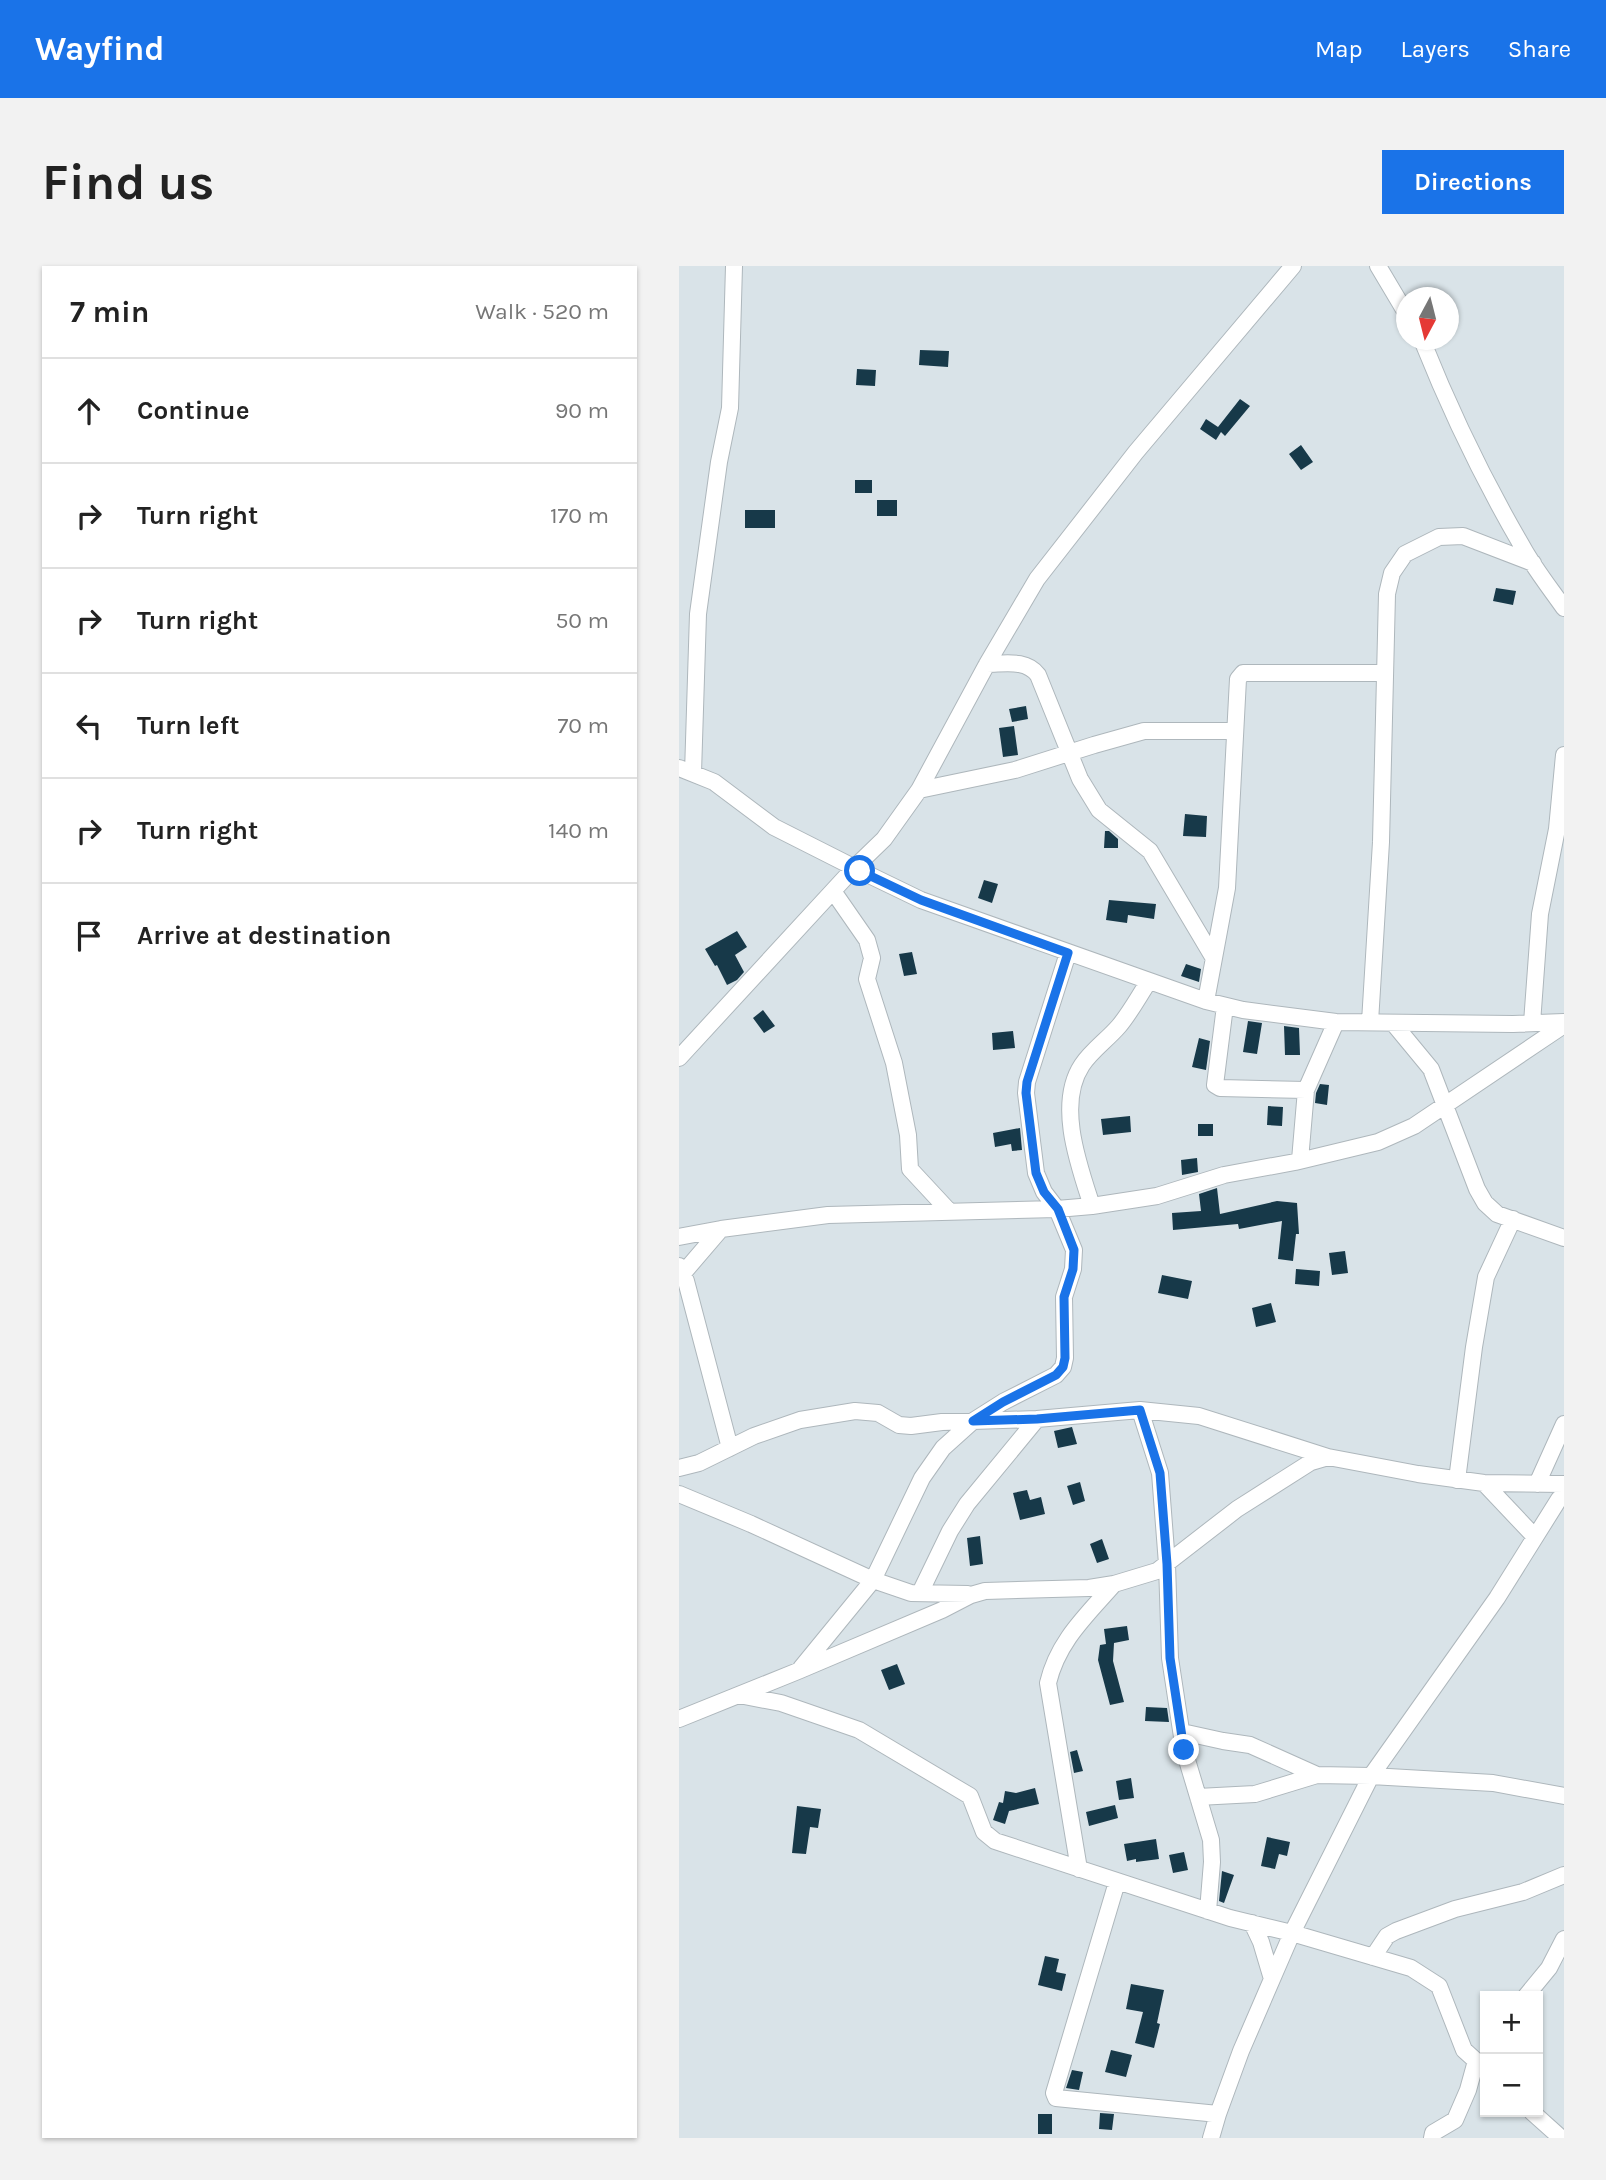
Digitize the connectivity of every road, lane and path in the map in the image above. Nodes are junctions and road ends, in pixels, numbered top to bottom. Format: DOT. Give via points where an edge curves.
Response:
graph roads {
  1 [pos="734,266"];
  2 [pos="1293,266"];
  3 [pos="1378,266"];
  4 [pos="1396,296"];
  5 [pos="1426,350"];
  6 [pos="1533,563"];
  7 [pos="1564,608"];
  8 [pos="987,664"];
  9 [pos="1385,673"];
  10 [pos="1234,731"];
  11 [pos="1069,754"];
  12 [pos="1564,755"];
  13 [pos="686,771"];
  14 [pos="919,790"];
  15 [pos="1561,829"];
  16 [pos="854,868"];
  17 [pos="833,891"];
  18 [pos="1068,953"];
  19 [pos="1213,957"];
  20 [pos="1149,981"];
  21 [pos="1206,1001"];
  22 [pos="1225,1006"];
  23 [pos="1336,1022"];
  24 [pos="1370,1022"];
  25 [pos="1393,1023"];
  26 [pos="1532,1023"];
  27 [pos="1564,1023"];
  28 [pos="679,1058"];
  29 [pos="1306,1090"];
  30 [pos="1445,1105"];
  31 [pos="1300,1160"];
  32 [pos="1092,1206"];
  33 [pos="1058,1209"];
  34 [pos="949,1211"];
  35 [pos="1513,1219"];
  36 [pos="721,1229"];
  37 [pos="679,1237"];
  38 [pos="1564,1238"];
  39 [pos="680,1272"];
  40 [pos="1140,1410"];
  41 [pos="1037,1419"];
  42 [pos="973,1421"];
  43 [pos="1564,1424"];
  44 [pos="730,1448"];
  45 [pos="1328,1457"];
  46 [pos="679,1468"];
  47 [pos="1457,1480"];
  48 [pos="1484,1483"];
  49 [pos="1537,1484"];
  50 [pos="1564,1485"];
  51 [pos="679,1494"];
  52 [pos="1564,1495"];
  53 [pos="1535,1537"];
  54 [pos="1167,1564"];
  55 [pos="873,1580"];
  56 [pos="1114,1584"];
  57 [pos="920,1593"];
  58 [pos="971,1595"];
  59 [pos="798,1671"];
  60 [pos="739,1695"];
  61 [pos="679,1719"];
  62 [pos="1182,1732"];
  63 [pos="1317,1775"];
  64 [pos="1371,1776"];
  65 [pos="1564,1796"];
  66 [pos="1198,1797"];
  67 [pos="1079,1869"];
  68 [pos="1564,1875"];
  69 [pos="1117,1882"];
  70 [pos="1207,1911"];
  71 [pos="1252,1923"];
  72 [pos="1292,1933"];
  73 [pos="1564,1939"];
  74 [pos="1373,1957"];
  75 [pos="1272,1979"];
  76 [pos="1530,1991"];
  77 [pos="1480,2062"];
  78 [pos="1480,2067"];
  79 [pos="1217,2114"];
  80 [pos="1538,2117"];
  81 [pos="1211,2138"];
  82 [pos="1432,2138"];
  83 [pos="1561,2138"];
  1 -- 13 [label="street" via="730,408 698,614"];
  2 -- 8 [label="street" via="1136,452 1038,579"];
  3 -- 4 [label="street"];
  5 -- 6 [label="street" via="1483,474"];
  6 -- 7 [label="street"];
  6 -- 9 [label="street" via="1463,536 1439,537 1405,554 1392,573 1387,593"];
  8 -- 11 [label="street" via="1022,663 1033,668"];
  8 -- 14 [label="street"];
  9 -- 10 [label="street" via="1243,673 1236,689"];
  9 -- 24 [label="street"];
  10 -- 11 [label="street" via="1144,731"];
  10 -- 19 [label="street" via="1227,888"];
  11 -- 14 [label="street"];
  11 -- 19 [label="street" via="1099,810 1150,851"];
  12 -- 15 [label="street"];
  13 -- 16 [label="street" via="713,782 774,827"];
  14 -- 16 [label="street" via="884,839"];
  15 -- 26 [label="street" via="1540,915"];
  16 -- 17 [label="street"];
  16 -- 18 [label="street" via="921,900"];
  17 -- 28 [label="street"];
  17 -- 34 [label="street" via="867,940 872,958 867,979 894,1063 910,1169"];
  18 -- 20 [label="street"];
  18 -- 33 [label="street" via="1026,1093 1036,1173"];
  19 -- 21 [label="street"];
  20 -- 21 [label="street"];
  20 -- 32 [label="street" via="1119,1026 1080,1067 1071,1096 1072,1139"];
  21 -- 22 [label="street"];
  22 -- 23 [label="street"];
  22 -- 29 [label="street" via="1215,1084 1220,1088"];
  23 -- 24 [label="street"];
  23 -- 29 [label="street"];
  24 -- 25 [label="street"];
  25 -- 26 [label="street"];
  25 -- 30 [label="street" via="1431,1069"];
  26 -- 27 [label="street"];
  27 -- 30 [label="street"];
  29 -- 31 [label="street"];
  30 -- 31 [label="street" via="1378,1142"];
  30 -- 35 [label="street" via="1485,1203 1497,1214"];
  31 -- 32 [label="street" via="1224,1175 1157,1196"];
  32 -- 33 [label="street"];
  33 -- 34 [label="street"];
  33 -- 42 [label="street" via="1074,1250 1064,1297 1063,1367"];
  34 -- 36 [label="street" via="828,1215"];
  35 -- 38 [label="street"];
  35 -- 47 [label="street" via="1486,1277"];
  36 -- 37 [label="street"];
  36 -- 39 [label="street"];
  39 -- 44 [label="street"];
  40 -- 41 [label="street"];
  40 -- 45 [label="street" via="1199,1416"];
  40 -- 54 [label="street" via="1160,1473"];
  41 -- 42 [label="street"];
  41 -- 57 [label="street" via="967,1504"];
  42 -- 44 [label="street" via="904,1426 878,1413 855,1412 800,1420"];
  42 -- 55 [label="street" via="943,1448 922,1478"];
  43 -- 49 [label="street"];
  44 -- 46 [label="street"];
  45 -- 47 [label="street"];
  45 -- 54 [label="street" via="1311,1462 1237,1508"];
  47 -- 48 [label="street"];
  48 -- 49 [label="street"];
  48 -- 53 [label="street"];
  49 -- 50 [label="street"];
  51 -- 55 [label="street"];
  52 -- 53 [label="street"];
  53 -- 64 [label="street"];
  54 -- 56 [label="street"];
  54 -- 62 [label="street" via="1170,1658"];
  55 -- 57 [label="street"];
  55 -- 59 [label="street"];
  56 -- 58 [label="street"];
  56 -- 67 [label="street" via="1066,1638 1048,1683"];
  57 -- 58 [label="street"];
  58 -- 59 [label="street"];
  59 -- 60 [label="street"];
  60 -- 61 [label="street"];
  60 -- 67 [label="street" via="781,1703 859,1730 970,1796 984,1832 995,1841"];
  62 -- 63 [label="street" via="1249,1745"];
  62 -- 66 [label="street"];
  63 -- 64 [label="street"];
  63 -- 66 [label="street" via="1255,1794"];
  64 -- 65 [label="street" via="1493,1783"];
  64 -- 72 [label="street"];
  66 -- 70 [label="street" via="1211,1840"];
  67 -- 69 [label="street"];
  68 -- 74 [label="street" via="1396,1931"];
  69 -- 70 [label="street"];
  69 -- 79 [label="street" via="1056,2098"];
  70 -- 71 [label="street"];
  71 -- 72 [label="street"];
  71 -- 75 [label="street"];
  72 -- 74 [label="street"];
  72 -- 75 [label="street"];
  73 -- 76 [label="street"];
  74 -- 77 [label="street" via="1411,1969 1439,1986 1464,2050"];
  75 -- 79 [label="street"];
  78 -- 82 [label="street" via="1455,2120"];
  79 -- 81 [label="street"];
  80 -- 83 [label="street"];
}
